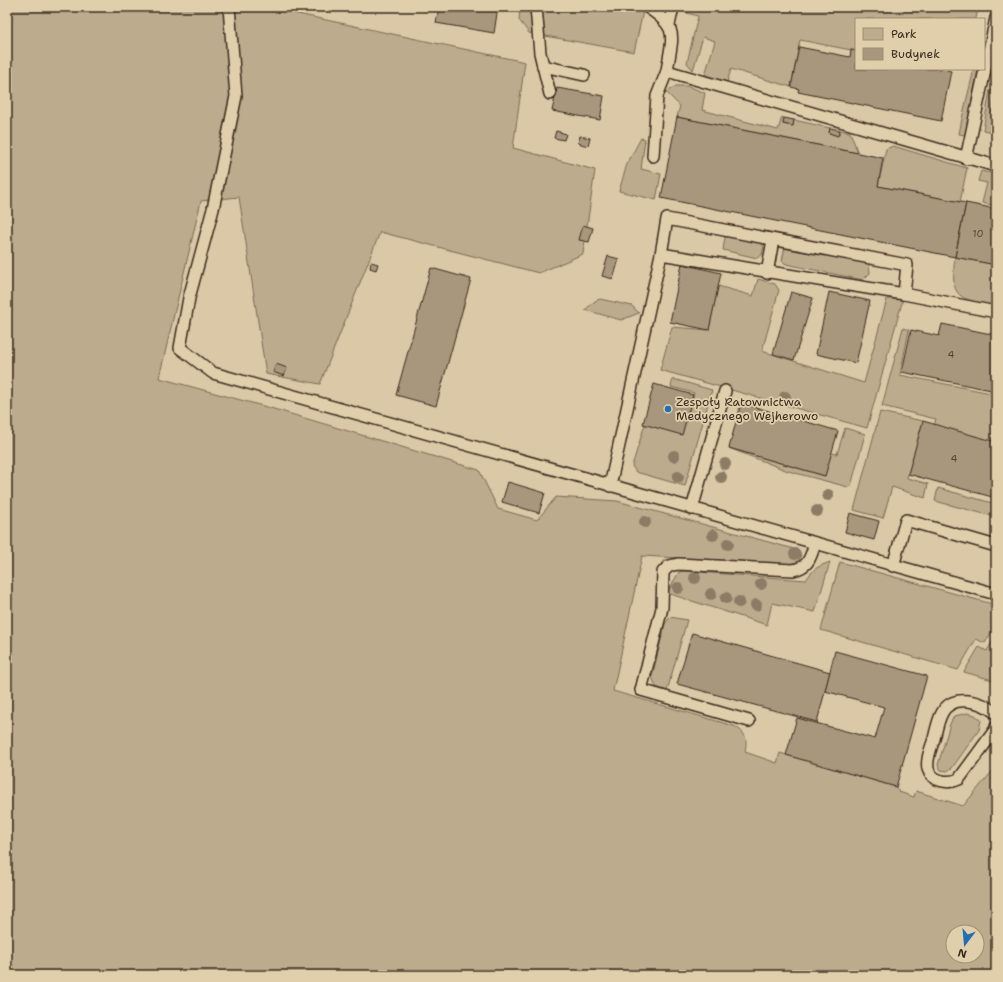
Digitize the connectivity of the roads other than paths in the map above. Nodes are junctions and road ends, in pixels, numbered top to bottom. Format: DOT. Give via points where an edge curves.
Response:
graph roads {
  1 [pos="229,7"];
  2 [pos="536,7"];
  3 [pos="647,7"];
  4 [pos="673,7"];
  5 [pos="996,18"];
  6 [pos="669,25"];
  7 [pos="543,66"];
  8 [pos="985,69"];
  9 [pos="985,70"];
  10 [pos="667,71"];
  11 [pos="584,75"];
  12 [pos="550,94"];
  13 [pos="653,156"];
  14 [pos="966,158"];
  15 [pos="996,166"];
  16 [pos="773,240"];
  17 [pos="661,254"];
  18 [pos="767,272"];
  19 [pos="904,294"];
  20 [pos="996,312"];
  21 [pos="725,391"];
  22 [pos="610,486"];
  23 [pos="692,509"];
  24 [pos="815,544"];
  25 [pos="996,546"];
  26 [pos="893,566"];
  27 [pos="996,594"];
  28 [pos="996,713"];
  29 [pos="749,721"];
  30 [pos="996,727"];
  1 -- 22 [label="lane" via="236,96 213,209 189,298 180,348 213,373"];
  2 -- 7 [label="lane"];
  3 -- 6 [label="lane" via="660,15"];
  4 -- 6 [label="lane"];
  5 -- 8 [label="lane"];
  6 -- 10 [label="lane" via="672,36"];
  7 -- 11 [label="lane"];
  7 -- 12 [label="lane"];
  9 -- 14 [label="lane"];
  10 -- 13 [label="lane" via="658,96"];
  10 -- 14 [label="lane"];
  14 -- 15 [label="lane"];
  16 -- 17 [label="lane" via="667,220"];
  16 -- 18 [label="lane"];
  16 -- 19 [label="lane" via="907,265"];
  17 -- 18 [label="lane"];
  17 -- 22 [label="lane"];
  18 -- 19 [label="lane"];
  19 -- 20 [label="lane"];
  21 -- 23 [label="lane"];
  22 -- 23 [label="lane"];
  23 -- 24 [label="lane"];
  24 -- 26 [label="lane"];
  24 -- 29 [label="lane" via="803,568 793,570 678,564 669,566 663,572 662,608 641,690"];
  25 -- 26 [label="lane" via="906,520"];
  26 -- 27 [label="lane"];
  28 -- 30 [label="lane" via="974,701 962,700 949,705 942,712 928,758 928,770 933,777 944,782 959,779"];
}
